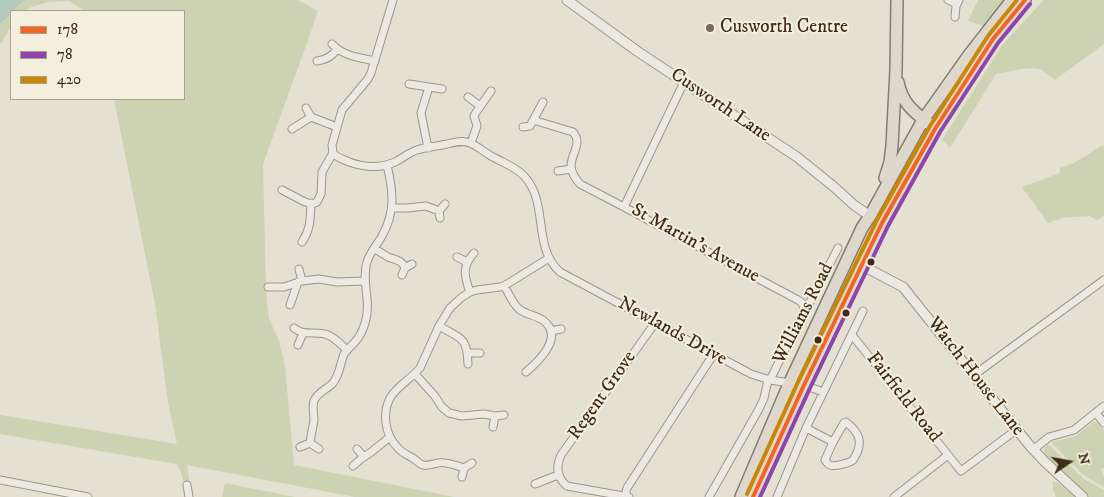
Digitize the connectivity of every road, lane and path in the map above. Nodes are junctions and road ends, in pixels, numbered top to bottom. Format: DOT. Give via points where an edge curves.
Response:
graph roads {
  1 [pos="393,0"];
  2 [pos="567,0"];
  3 [pos="898,0"];
  4 [pos="948,0"];
  5 [pos="1012,0"];
  6 [pos="1025,0"];
  7 [pos="958,2"];
  8 [pos="955,17"];
  9 [pos="317,61"];
  10 [pos="375,61"];
  11 [pos="896,70"];
  12 [pos="684,82"];
  13 [pos="409,84"];
  14 [pos="429,87"];
  15 [pos="442,89"];
  16 [pos="491,91"];
  17 [pos="468,98"];
  18 [pos="543,102"];
  19 [pos="480,106"];
  20 [pos="306,108"];
  21 [pos="311,117"];
  22 [pos="533,120"];
  23 [pos="923,120"];
  24 [pos="523,126"];
  25 [pos="337,127"];
  26 [pos="292,129"];
  27 [pos="935,129"];
  28 [pos="471,143"];
  29 [pos="428,148"];
  30 [pos="333,153"];
  31 [pos="387,165"];
  32 [pos="571,169"];
  33 [pos="558,171"];
  34 [pos="282,190"];
  35 [pos="883,192"];
  36 [pos="311,203"];
  37 [pos="445,204"];
  38 [pos="624,207"];
  39 [pos="392,208"];
  40 [pos="870,216"];
  41 [pos="882,223"];
  42 [pos="302,242"];
  43 [pos="374,248"];
  44 [pos="838,248"];
  45 [pos="474,253"];
  46 [pos="456,257"];
  47 [pos="549,258"];
  48 [pos="848,258"];
  49 [pos="467,262"];
  50 [pos="412,264"];
  51 [pos="861,264"];
  52 [pos="299,269"];
  53 [pos="1104,280"];
  54 [pos="365,281"];
  55 [pos="300,282"];
  56 [pos="504,286"];
  57 [pos="268,287"];
  58 [pos="470,292"];
  59 [pos="290,304"];
  60 [pos="804,306"];
  61 [pos="863,311"];
  62 [pos="655,323"];
  63 [pos="439,326"];
  64 [pos="294,328"];
  65 [pos="561,329"];
  66 [pos="551,331"];
  67 [pos="303,333"];
  68 [pos="852,335"];
  69 [pos="298,345"];
  70 [pos="347,350"];
  71 [pos="468,353"];
  72 [pos="480,353"];
  73 [pos="713,355"];
  74 [pos="468,364"];
  75 [pos="526,372"];
  76 [pos="415,374"];
  77 [pos="974,375"];
  78 [pos="769,380"];
  79 [pos="789,384"];
  80 [pos="804,385"];
  81 [pos="823,392"];
  82 [pos="1104,406"];
  83 [pos="1096,413"];
  84 [pos="504,415"];
  85 [pos="495,416"];
  86 [pos="1104,422"];
  87 [pos="493,428"];
  88 [pos="806,428"];
  89 [pos="1016,430"];
  90 [pos="390,437"];
  91 [pos="310,442"];
  92 [pos="833,442"];
  93 [pos="300,446"];
  94 [pos="318,449"];
  95 [pos="357,449"];
  96 [pos="1033,450"];
  97 [pos="948,455"];
  98 [pos="364,457"];
  99 [pos="472,462"];
  100 [pos="353,466"];
  101 [pos="464,468"];
  102 [pos="558,473"];
  103 [pos="462,477"];
  104 [pos="0,480"];
  105 [pos="535,484"];
  106 [pos="187,485"];
  107 [pos="625,496"];
  108 [pos="88,497"];
  109 [pos="189,497"];
  110 [pos="628,497"];
  111 [pos="709,497"];
  112 [pos="742,497"];
  113 [pos="753,497"];
  114 [pos="777,497"];
  115 [pos="894,497"];
  116 [pos="1083,497"];
  1 -- 10 [label="street"];
  2 -- 12 [label="street, Cusworth Lane"];
  3 -- 11 [label="highway"];
  4 -- 7 [label="street"];
  5 -- 23 [label="highway"];
  6 -- 27 [label="highway" via="993,39"];
  7 -- 8 [label="street"];
  9 -- 10 [label="street" via="330,58 334,46 350,56"];
  10 -- 25 [label="street" via="368,79 342,110"];
  11 -- 23 [label="highway" via="905,101"];
  11 -- 35 [label="highway" via="892,146"];
  12 -- 38 [label="street, St Martin's Avenue"];
  12 -- 40 [label="street, Cusworth Lane" via="796,157"];
  13 -- 14 [label="street"];
  14 -- 15 [label="street"];
  14 -- 29 [label="street" via="421,113"];
  16 -- 19 [label="street"];
  17 -- 19 [label="street"];
  18 -- 22 [label="street"];
  19 -- 28 [label="street" via="474,116 477,126"];
  20 -- 21 [label="street"];
  21 -- 25 [label="street"];
  21 -- 26 [label="street"];
  22 -- 24 [label="street" via="530,126"];
  22 -- 32 [label="street" via="570,130 576,135"];
  23 -- 27 [label="highway"];
  23 -- 35 [label="highway"];
  25 -- 30 [label="street"];
  27 -- 41 [label="highway"];
  28 -- 29 [label="street" via="457,142"];
  28 -- 47 [label="street" via="511,165 526,178 536,195 541,233"];
  29 -- 31 [label="street"];
  30 -- 31 [label="street" via="360,166"];
  30 -- 36 [label="street" via="322,172 321,194 317,202"];
  31 -- 39 [label="street" via="393,193"];
  32 -- 33 [label="street"];
  32 -- 38 [label="street" via="580,184"];
  34 -- 36 [label="street"];
  35 -- 40 [label="highway"];
  36 -- 42 [label="street" via="310,226"];
  37 -- 39 [label="street" via="439,214 421,206"];
  38 -- 60 [label="street, St Martin's Avenue"];
  39 -- 43 [label="street" via="386,229"];
  40 -- 41 [label="street"];
  40 -- 48 [label="highway"];
  41 -- 51 [label="highway"];
  43 -- 50 [label="street" via="400,260 404,264 404,272"];
  43 -- 54 [label="street" via="366,264"];
  44 -- 60 [label="street, Williams Road" via="810,302"];
  45 -- 49 [label="street"];
  46 -- 49 [label="street"];
  47 -- 56 [label="street"];
  47 -- 62 [label="street, Newlands Drive" via="560,272"];
  48 -- 51 [label="highway"];
  48 -- 79 [label="highway"];
  49 -- 58 [label="street" via="465,279"];
  51 -- 77 [label="street, Watch House Lane" via="903,286"];
  51 -- 80 [label="highway"];
  52 -- 55 [label="street"];
  53 -- 77 [label="street"];
  54 -- 55 [label="street" via="320,279"];
  54 -- 70 [label="street" via="368,314 362,333"];
  55 -- 57 [label="street"];
  55 -- 59 [label="street"];
  56 -- 58 [label="street"];
  56 -- 66 [label="street" via="517,307 541,319"];
  58 -- 63 [label="street" via="456,301"];
  60 -- 78 [label="street, Williams Road" via="804,313"];
  61 -- 68 [label="street"];
  62 -- 73 [label="street, Newlands Drive"];
  62 -- 102 [label="street, Regent Grove" via="561,454"];
  63 -- 71 [label="street" via="463,340"];
  63 -- 76 [label="street" via="424,362"];
  64 -- 67 [label="street"];
  65 -- 66 [label="street"];
  66 -- 75 [label="street" via="548,348"];
  67 -- 69 [label="street"];
  67 -- 70 [label="street" via="326,334"];
  68 -- 81 [label="street"];
  68 -- 97 [label="street, Fairfield Road"];
  70 -- 91 [label="street" via="337,377 314,400"];
  71 -- 72 [label="street"];
  71 -- 74 [label="street"];
  73 -- 78 [label="street, Newlands Drive"];
  73 -- 107 [label="street"];
  76 -- 85 [label="street" via="445,411 462,416"];
  76 -- 90 [label="street" via="395,392 387,406 385,414"];
  77 -- 89 [label="street, Watch House Lane"];
  78 -- 79 [label="street, Newlands Drive"];
  78 -- 111 [label="street, Williams Road" via="759,408"];
  79 -- 80 [label="street, Newlands Drive"];
  79 -- 112 [label="highway"];
  80 -- 81 [label="street, Newlands Drive"];
  80 -- 113 [label="highway"];
  81 -- 88 [label="street"];
  82 -- 83 [label="street"];
  83 -- 86 [label="street"];
  83 -- 96 [label="street" via="1071,432 1052,436"];
  84 -- 85 [label="street"];
  85 -- 87 [label="street"];
  88 -- 92 [label="street"];
  88 -- 114 [label="street"];
  89 -- 96 [label="street, Watch House Lane"];
  89 -- 97 [label="street" via="961,471"];
  90 -- 98 [label="street"];
  90 -- 101 [label="street" via="398,448 419,464 442,463"];
  91 -- 93 [label="street"];
  91 -- 94 [label="street"];
  92 -- 92 [label="street" via="846,422 856,432 860,446 853,460 834,466 825,460"];
  95 -- 98 [label="street"];
  96 -- 116 [label="street, Watch House Lane"];
  97 -- 115 [label="street, Fairfield Road"];
  98 -- 100 [label="street"];
  99 -- 101 [label="street"];
  101 -- 103 [label="street"];
  102 -- 105 [label="street"];
  102 -- 107 [label="street" via="567,486"];
  104 -- 108 [label="street"];
  106 -- 109 [label="street"];
  107 -- 110 [label="street"];
}
